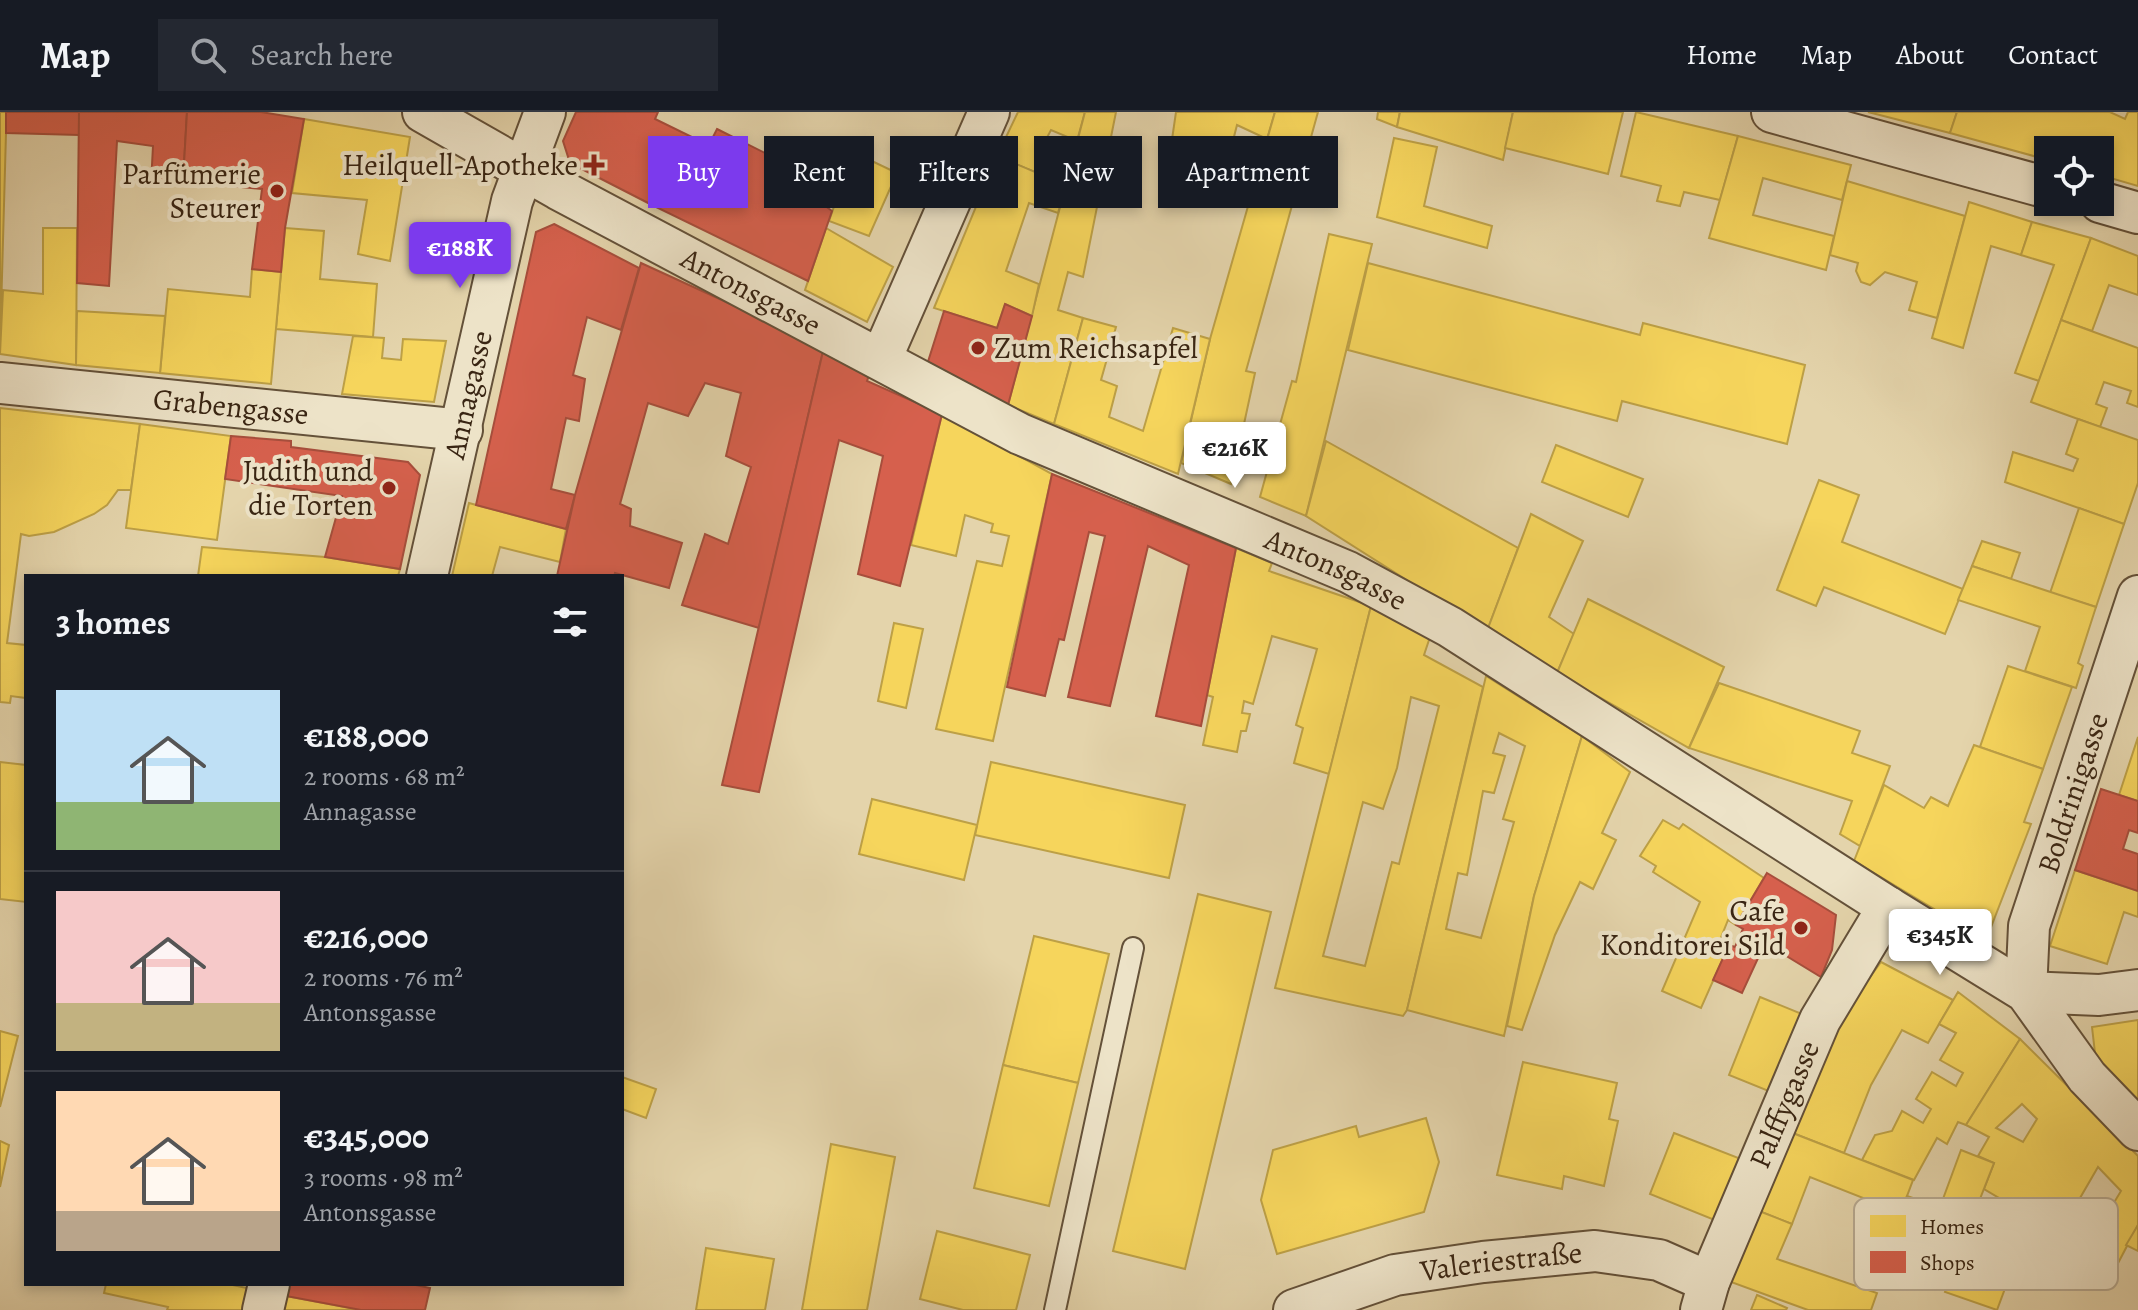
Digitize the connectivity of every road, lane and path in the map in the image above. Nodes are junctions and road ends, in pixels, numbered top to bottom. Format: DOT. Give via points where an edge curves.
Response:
graph roads {
  1 [pos="423,112"];
  2 [pos="545,112"];
  3 [pos="989,112"];
  4 [pos="1772,112"];
  5 [pos="1821,119"];
  6 [pos="524,169"];
  7 [pos="2034,184"];
  8 [pos="2114,206"];
  9 [pos="2138,213"];
  10 [pos="881,359"];
  11 [pos="0,383"];
  12 [pos="462,430"];
  13 [pos="427,574"];
  14 [pos="2138,596"];
  15 [pos="1888,907"];
  16 [pos="1133,948"];
  17 [pos="2138,990"];
  18 [pos="2026,992"];
  19 [pos="2138,1130"];
  20 [pos="269,1286"];
  21 [pos="1705,1296"];
  22 [pos="263,1310"];
  23 [pos="1055,1310"];
  24 [pos="1294,1310"];
  1 -- 6 [label="street, Antonsgasse"];
  2 -- 6 [label="street, Annagasse"];
  3 -- 10 [label="street"];
  4 -- 5 [label="street"];
  5 -- 7 [label="street"];
  6 -- 10 [label="street, Antonsgasse"];
  6 -- 12 [label="street, Annagasse" via="512,201"];
  8 -- 9 [label="street"];
  10 -- 15 [label="street, Antonsgasse" via="1020,434 1348,572 1450,627"];
  11 -- 12 [label="street, Grabengasse"];
  12 -- 13 [label="street, Annagasse"];
  14 -- 18 [label="street, Boldrinigasse" via="2029,926"];
  15 -- 18 [label="street, Antonsgasse"];
  15 -- 21 [label="street, Palffygasse" via="1820,1020"];
  16 -- 23 [label="lane"];
  17 -- 18 [label="street" via="2099,995"];
  18 -- 19 [label="street" via="2087,1077"];
  20 -- 22 [label="street"];
  21 -- 24 [label="street, Valeriestraße" via="1659,1260 1595,1251 1395,1275"];
}
